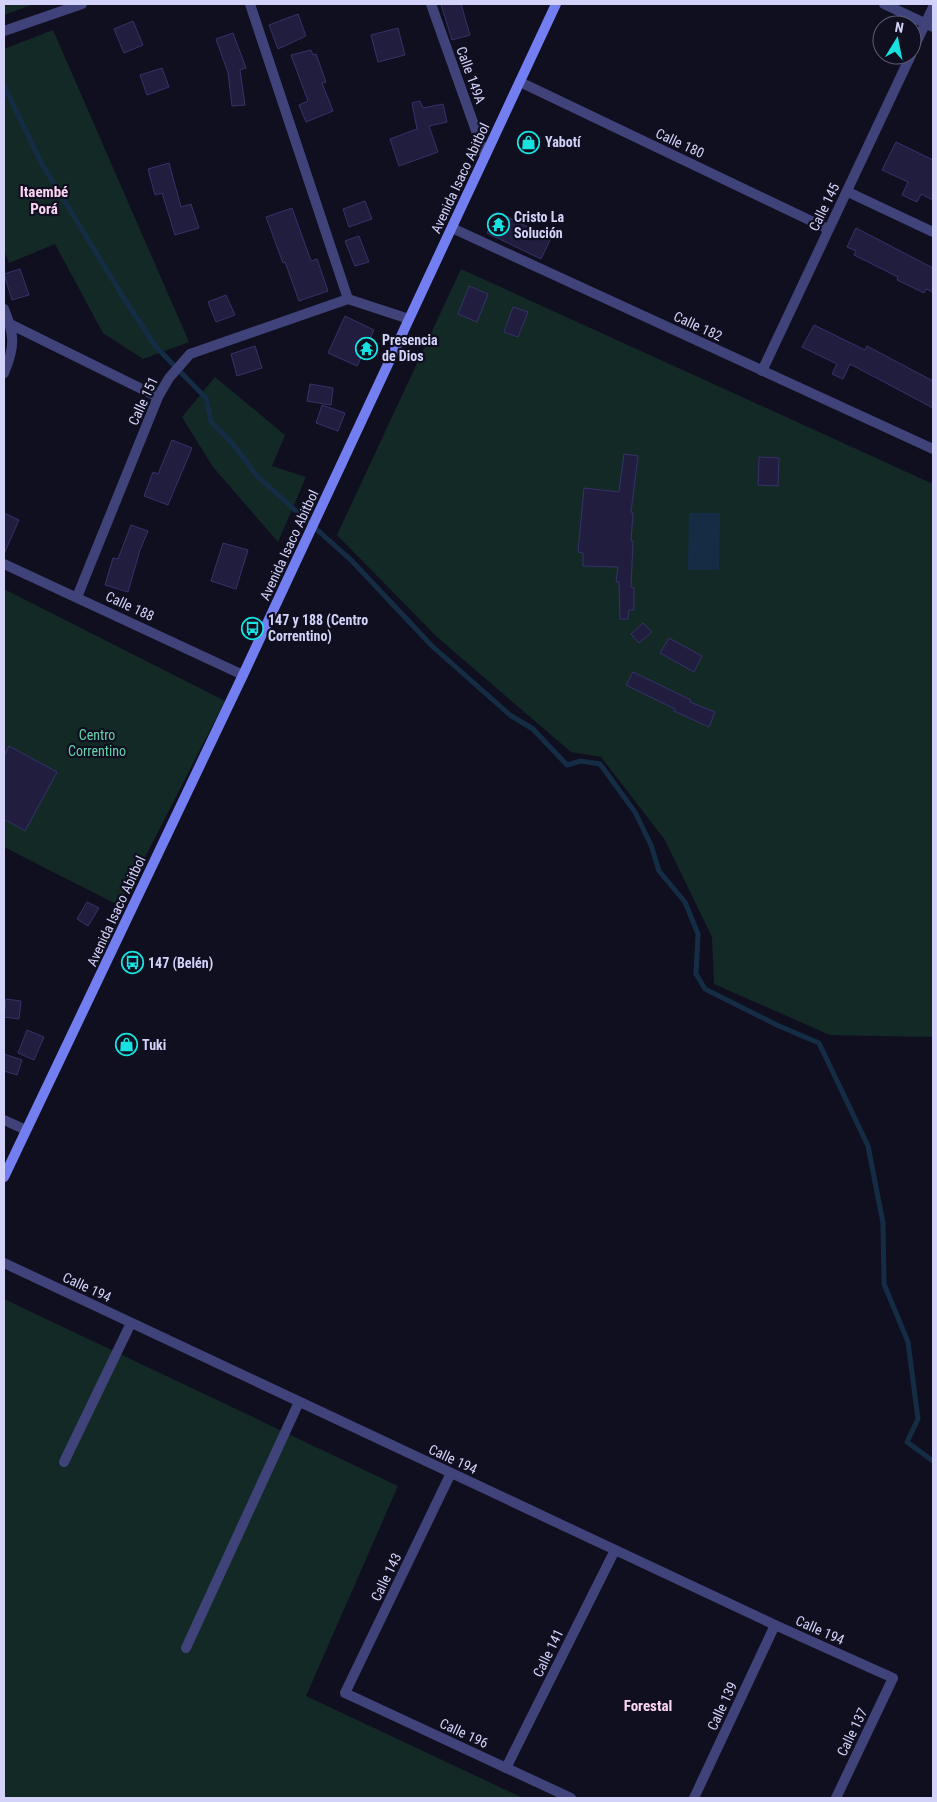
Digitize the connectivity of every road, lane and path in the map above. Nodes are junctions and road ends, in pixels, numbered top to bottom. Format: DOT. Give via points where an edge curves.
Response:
graph roads {
  1 [pos="48,4"];
  2 [pos="82,4"];
  3 [pos="250,4"];
  4 [pos="431,4"];
  5 [pos="556,4"];
  6 [pos="884,4"];
  7 [pos="933,7"];
  8 [pos="51,15"];
  9 [pos="929,26"];
  10 [pos="4,32"];
  11 [pos="922,37"];
  12 [pos="906,65"];
  13 [pos="520,82"];
  14 [pos="485,156"];
  15 [pos="848,192"];
  16 [pos="452,228"];
  17 [pos="828,229"];
  18 [pos="933,232"];
  19 [pos="348,299"];
  20 [pos="4,308"];
  21 [pos="409,319"];
  22 [pos="12,325"];
  23 [pos="762,370"];
  24 [pos="4,373"];
  25 [pos="158,397"];
  26 [pos="933,449"];
  27 [pos="4,564"];
  28 [pos="77,597"];
  29 [pos="243,675"];
  30 [pos="4,1120"];
  31 [pos="26,1130"];
  32 [pos="4,1177"];
  33 [pos="4,1262"];
  34 [pos="131,1323"];
  35 [pos="299,1402"];
  36 [pos="64,1462"];
  37 [pos="451,1474"];
  38 [pos="615,1550"];
  39 [pos="776,1625"];
  40 [pos="186,1648"];
  41 [pos="893,1678"];
  42 [pos="345,1693"];
  43 [pos="506,1768"];
  44 [pos="571,1798"];
  45 [pos="694,1798"];
  46 [pos="836,1798"];
  1 -- 8 [label="street"];
  2 -- 8 [label="street"];
  3 -- 19 [label="street"];
  4 -- 14 [label="street, Calle 149A"];
  5 -- 13 [label="main road, Avenida Isaco Abitbol"];
  6 -- 9 [label="street"];
  7 -- 9 [label="street, Calle 145"];
  8 -- 10 [label="street"];
  9 -- 11 [label="street, Calle 145"];
  12 -- 15 [label="street, Calle 145"];
  13 -- 14 [label="main road, Avenida Isaco Abitbol"];
  13 -- 17 [label="street, Calle 180"];
  14 -- 16 [label="main road, Avenida Isaco Abitbol"];
  15 -- 17 [label="street, Calle 145"];
  15 -- 18 [label="street"];
  16 -- 21 [label="main road, Avenida Isaco Abitbol"];
  16 -- 23 [label="street, Calle 182"];
  17 -- 23 [label="street, Calle 145"];
  19 -- 21 [label="street"];
  19 -- 25 [label="street, Calle 151" via="190,354 169,378"];
  20 -- 22 [label="street"];
  21 -- 29 [label="main road, Avenida Isaco Abitbol"];
  22 -- 24 [label="street" via="12,352"];
  22 -- 25 [label="street"];
  23 -- 26 [label="street, Calle 182"];
  25 -- 28 [label="street, Calle 151"];
  27 -- 28 [label="street, Calle 188"];
  28 -- 29 [label="street, Calle 188"];
  29 -- 31 [label="main road, Avenida Isaco Abitbol"];
  30 -- 31 [label="street"];
  31 -- 32 [label="main road, Avenida Isaco Abitbol"];
  33 -- 34 [label="street, Calle 194"];
  34 -- 35 [label="street, Calle 194"];
  34 -- 36 [label="street"];
  35 -- 37 [label="street, Calle 194"];
  35 -- 40 [label="street"];
  37 -- 38 [label="street, Calle 194"];
  37 -- 42 [label="street, Calle 143"];
  38 -- 39 [label="street, Calle 194"];
  38 -- 43 [label="street, Calle 141"];
  39 -- 41 [label="street, Calle 194"];
  39 -- 45 [label="street, Calle 139"];
  41 -- 46 [label="street, Calle 137"];
  42 -- 43 [label="street, Calle 196"];
  43 -- 44 [label="street, Calle 196"];
}
